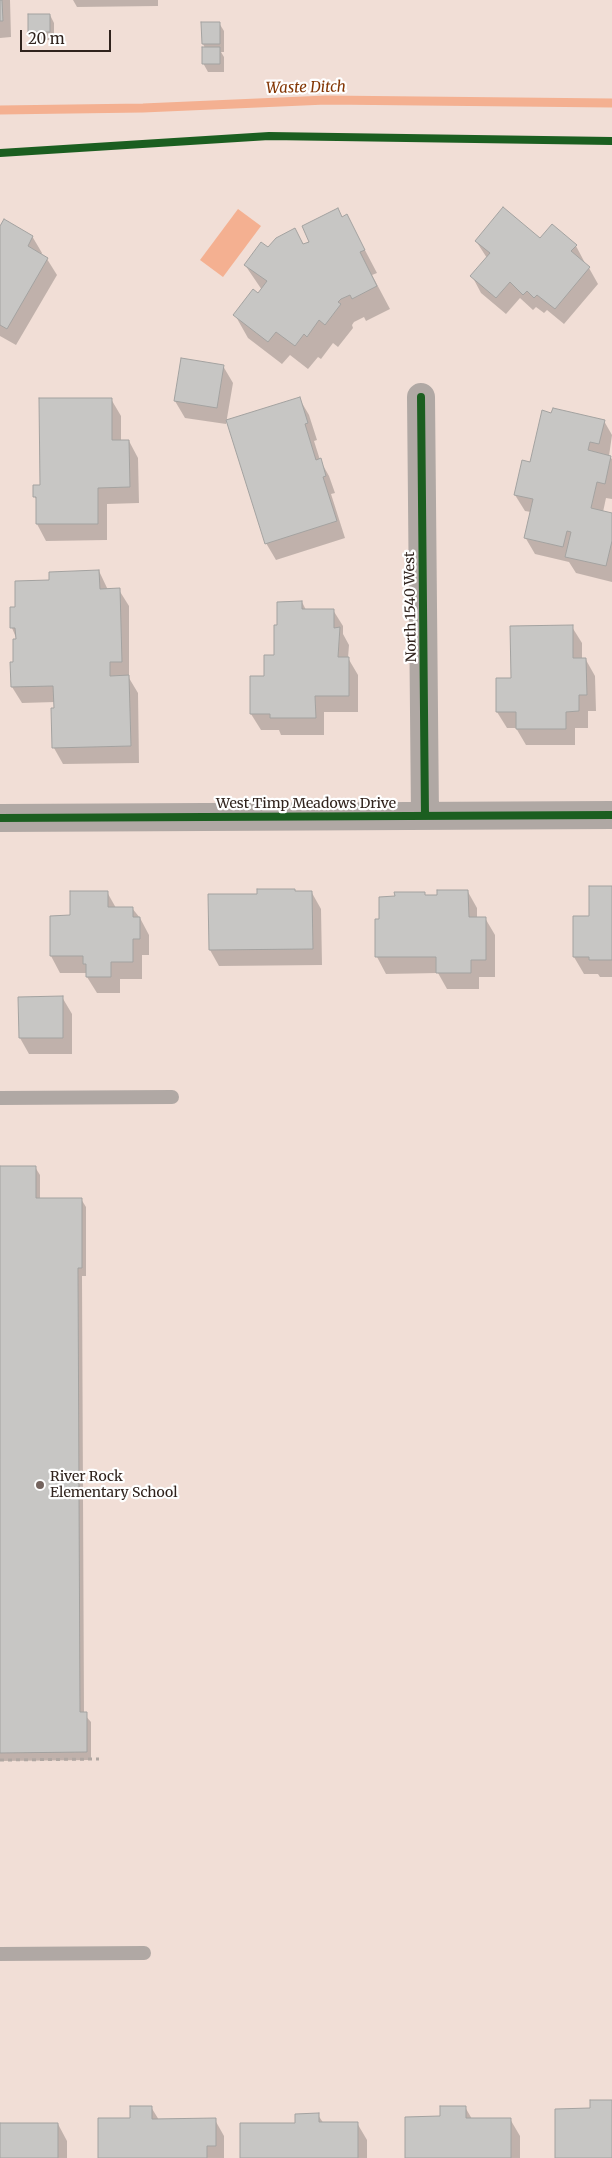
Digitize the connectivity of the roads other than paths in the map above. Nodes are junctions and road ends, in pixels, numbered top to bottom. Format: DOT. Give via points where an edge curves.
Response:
graph roads {
  1 [pos="421,397"];
  2 [pos="612,815"];
  3 [pos="426,816"];
  4 [pos="0,818"];
  5 [pos="172,1097"];
  6 [pos="0,1098"];
  7 [pos="144,1953"];
  8 [pos="0,1954"];
  1 -- 3 [label="street, North 1540 West"];
  2 -- 3 [label="street, West Timp Meadows Drive"];
  3 -- 4 [label="street, West Timp Meadows Drive"];
  5 -- 6 [label="lane"];
  7 -- 8 [label="lane"];
}
